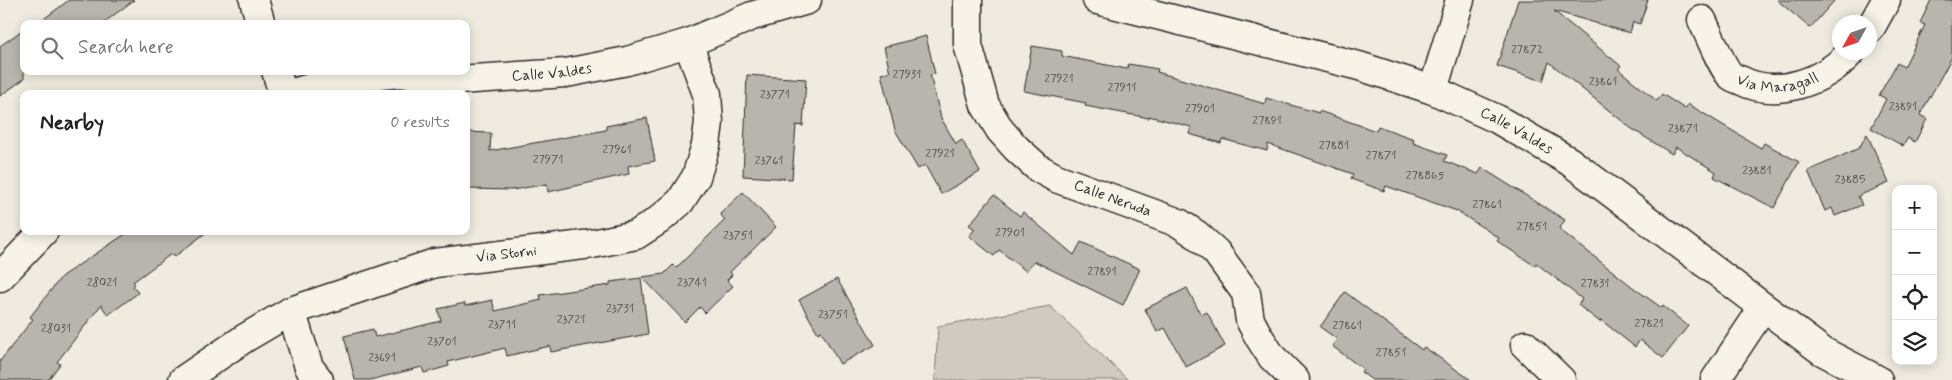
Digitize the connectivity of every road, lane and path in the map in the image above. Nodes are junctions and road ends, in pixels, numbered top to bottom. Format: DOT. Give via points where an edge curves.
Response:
graph roads {
  1 [pos="254,0"];
  2 [pos="807,0"];
  3 [pos="968,0"];
  4 [pos="1097,0"];
  5 [pos="1460,0"];
  6 [pos="1886,0"];
  7 [pos="1877,16"];
  8 [pos="260,20"];
  9 [pos="1702,20"];
  10 [pos="688,44"];
  11 [pos="1844,60"];
  12 [pos="277,75"];
  13 [pos="381,75"];
  14 [pos="417,75"];
  15 [pos="282,90"];
  16 [pos="304,90"];
  17 [pos="1433,90"];
  18 [pos="40,235"];
  19 [pos="0,278"];
  20 [pos="1764,308"];
  21 [pos="291,311"];
  22 [pos="1525,345"];
  23 [pos="183,380"];
  24 [pos="318,380"];
  25 [pos="1294,380"];
  26 [pos="1561,380"];
  27 [pos="1715,380"];
  28 [pos="1878,380"];
  1 -- 8 [label="street"];
  2 -- 10 [label="street, Calle Valdes" via="752,16"];
  3 -- 25 [label="street, Calle Neruda" via="968,45 985,105 1000,130 1038,168 1056,178 1179,223 1197,235 1216,252 1246,294 1250,320 1259,337 1272,357"];
  4 -- 17 [label="street, Calle Valdes" via="1360,66"];
  5 -- 17 [label="street"];
  6 -- 7 [label="street"];
  9 -- 11 [label="street, Via Maragall" via="1730,74 1754,88 1784,89 1816,78"];
  10 -- 14 [label="street, Calle Valdes" via="566,73 458,80"];
  10 -- 21 [label="street, Via Storni" via="707,94 709,122 706,145 696,177 680,202 659,220 636,235 592,244 435,263"];
  12 -- 15 [label="street"];
  13 -- 16 [label="street, Calle Valdes" via="343,79"];
  17 -- 20 [label="street, Calle Valdes" via="1497,119 1570,161"];
  18 -- 19 [label="street"];
  20 -- 27 [label="street"];
  20 -- 28 [label="street, Calle Valdes" via="1822,351"];
  21 -- 23 [label="street, Via Storni"];
  21 -- 24 [label="street" via="309,367"];
  22 -- 26 [label="street"];
}
